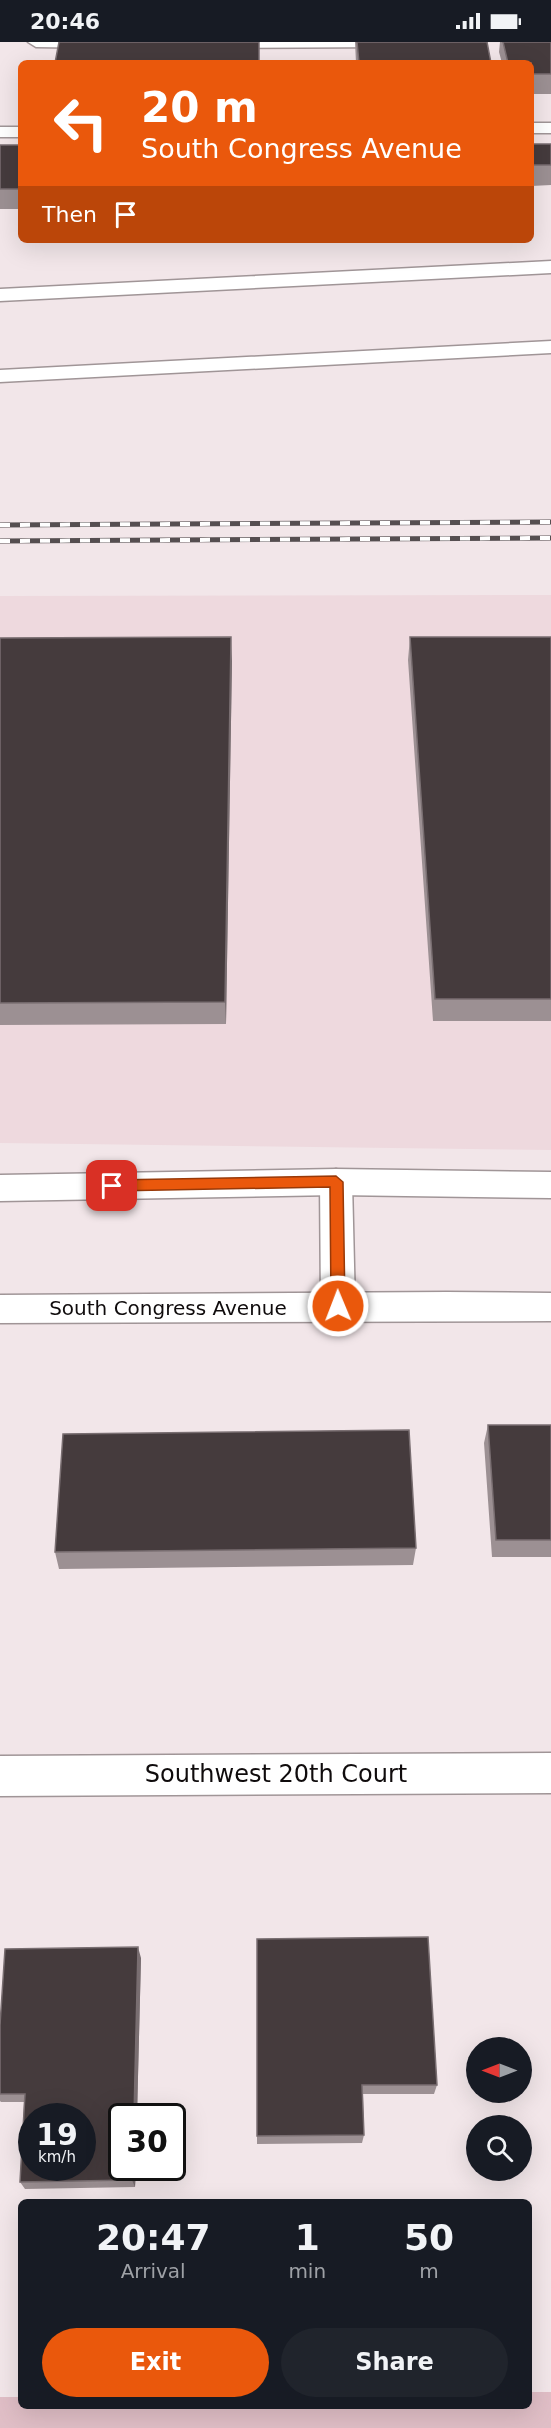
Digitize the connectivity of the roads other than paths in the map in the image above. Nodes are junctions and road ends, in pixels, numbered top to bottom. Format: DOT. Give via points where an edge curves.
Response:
graph roads {
  1 [pos="36,42"];
  2 [pos="221,42"];
  3 [pos="307,42"];
  4 [pos="392,42"];
  5 [pos="118,43"];
  6 [pos="198,43"];
  7 [pos="33,60"];
  8 [pos="307,60"];
  9 [pos="534,128"];
  10 [pos="551,128"];
  11 [pos="0,132"];
  12 [pos="18,132"];
  13 [pos="551,267"];
  14 [pos="0,295"];
  15 [pos="551,347"];
  16 [pos="0,376"];
  17 [pos="336,1182"];
  18 [pos="551,1185"];
  19 [pos="0,1188"];
  20 [pos="338,1306"];
  21 [pos="551,1307"];
  22 [pos="0,1309"];
  23 [pos="551,1773"];
  24 [pos="0,1776"];
  1 -- 5 [label="main road"];
  1 -- 7 [label="main road"];
  2 -- 3 [label="main road"];
  2 -- 6 [label="main road"];
  3 -- 4 [label="main road"];
  3 -- 8 [label="main road"];
  9 -- 10 [label="main road"];
  11 -- 12 [label="main road"];
  13 -- 14 [label="main road"];
  15 -- 16 [label="main road"];
  17 -- 18 [label="main road"];
  17 -- 19 [label="main road"];
  17 -- 20 [label="main road"];
  20 -- 21 [label="main road, South Congress Avenue"];
  20 -- 22 [label="main road, South Congress Avenue"];
  23 -- 24 [label="main road, Southwest 20th Court"];
}
